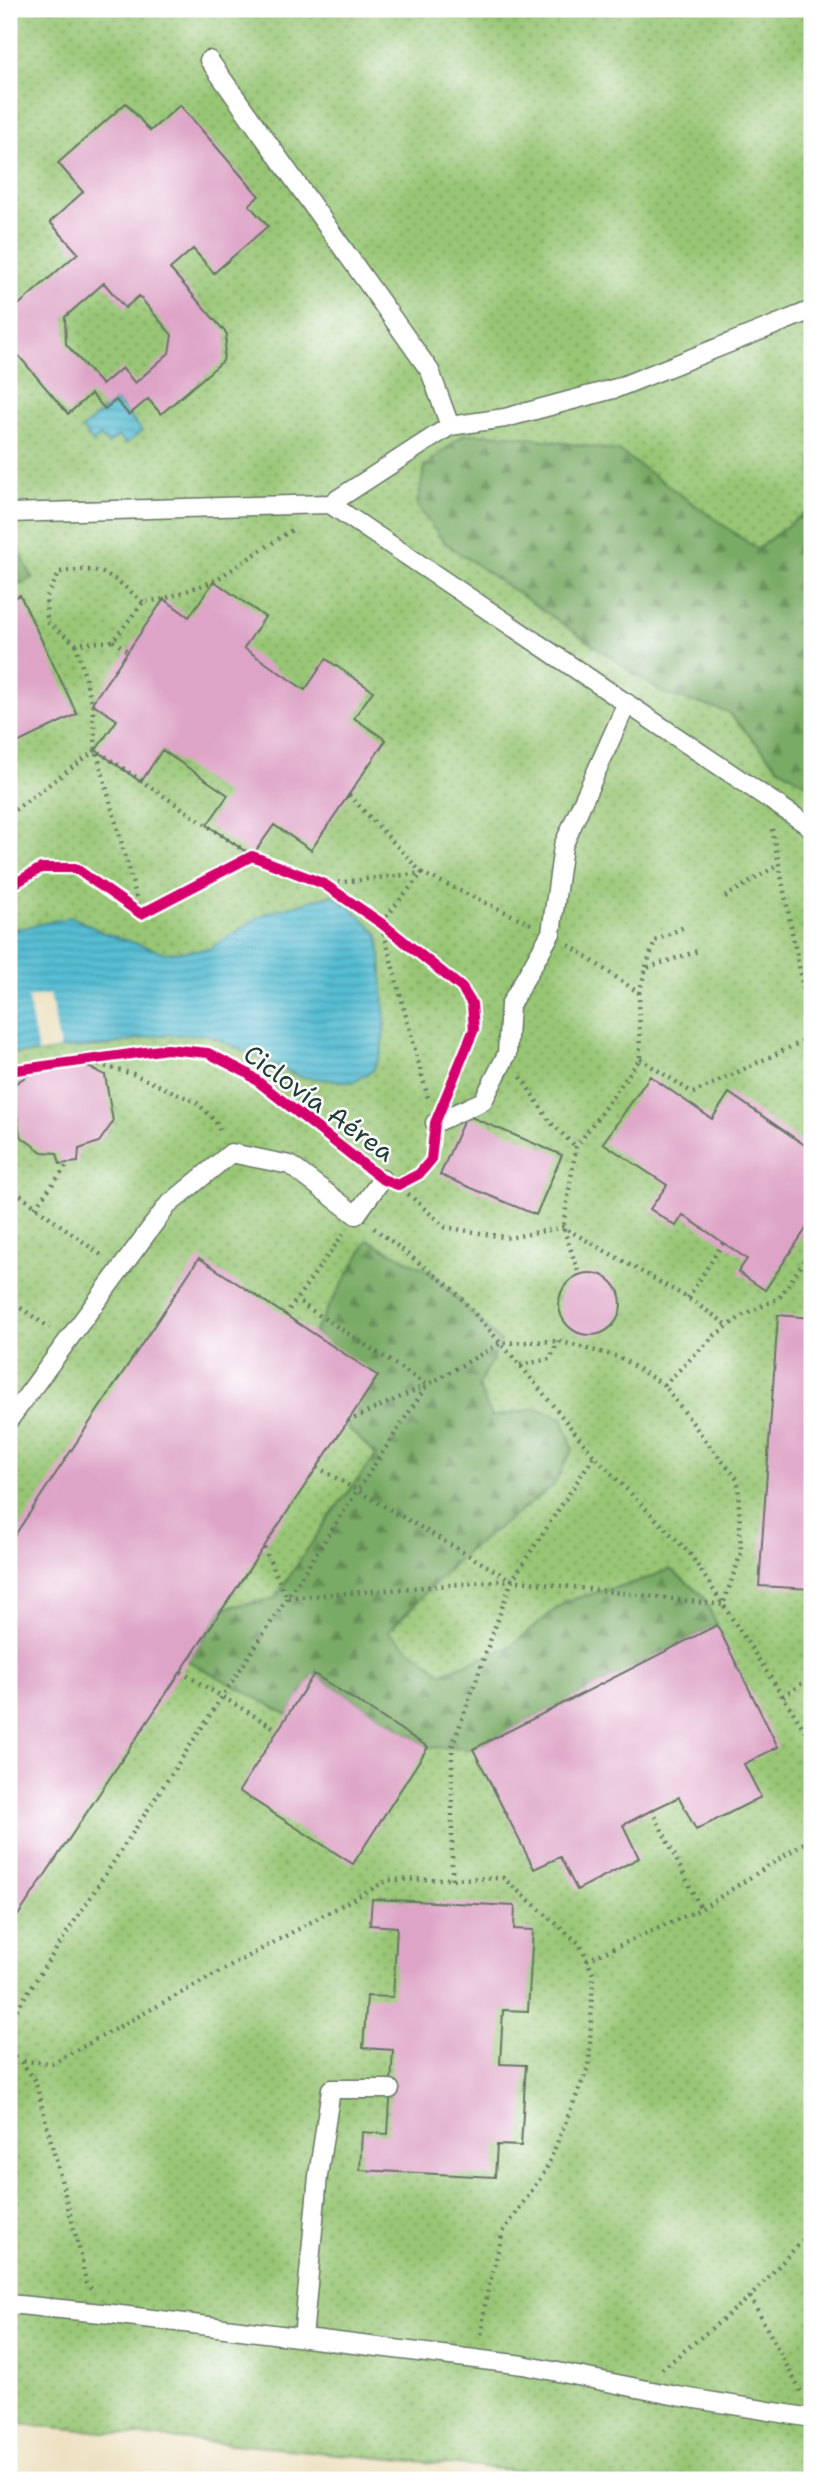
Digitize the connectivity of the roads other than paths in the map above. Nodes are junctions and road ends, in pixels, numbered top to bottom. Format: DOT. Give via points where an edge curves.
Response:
graph roads {
  1 [pos="209,60"];
  2 [pos="812,310"];
  3 [pos="450,426"];
  4 [pos="330,504"];
  5 [pos="9,513"];
  6 [pos="626,703"];
  7 [pos="812,828"];
  8 [pos="435,1123"];
  9 [pos="396,1182"];
  10 [pos="9,1420"];
  11 [pos="390,2089"];
  12 [pos="9,2304"];
  13 [pos="303,2338"];
  14 [pos="809,2410"];
  1 -- 3 [label="lane" via="430,371"];
  2 -- 3 [label="lane" via="617,388 505,418"];
  3 -- 4 [label="lane"];
  4 -- 5 [label="lane"];
  4 -- 6 [label="lane"];
  6 -- 7 [label="lane"];
  6 -- 8 [label="lane" via="563,846 551,933 510,1005 507,1054 483,1101"];
  9 -- 10 [label="lane" via="356,1215 290,1165 231,1153 167,1206"];
  11 -- 13 [label="lane" via="331,2089"];
  12 -- 13 [label="lane"];
  13 -- 14 [label="lane" via="523,2365 638,2389"];
}
